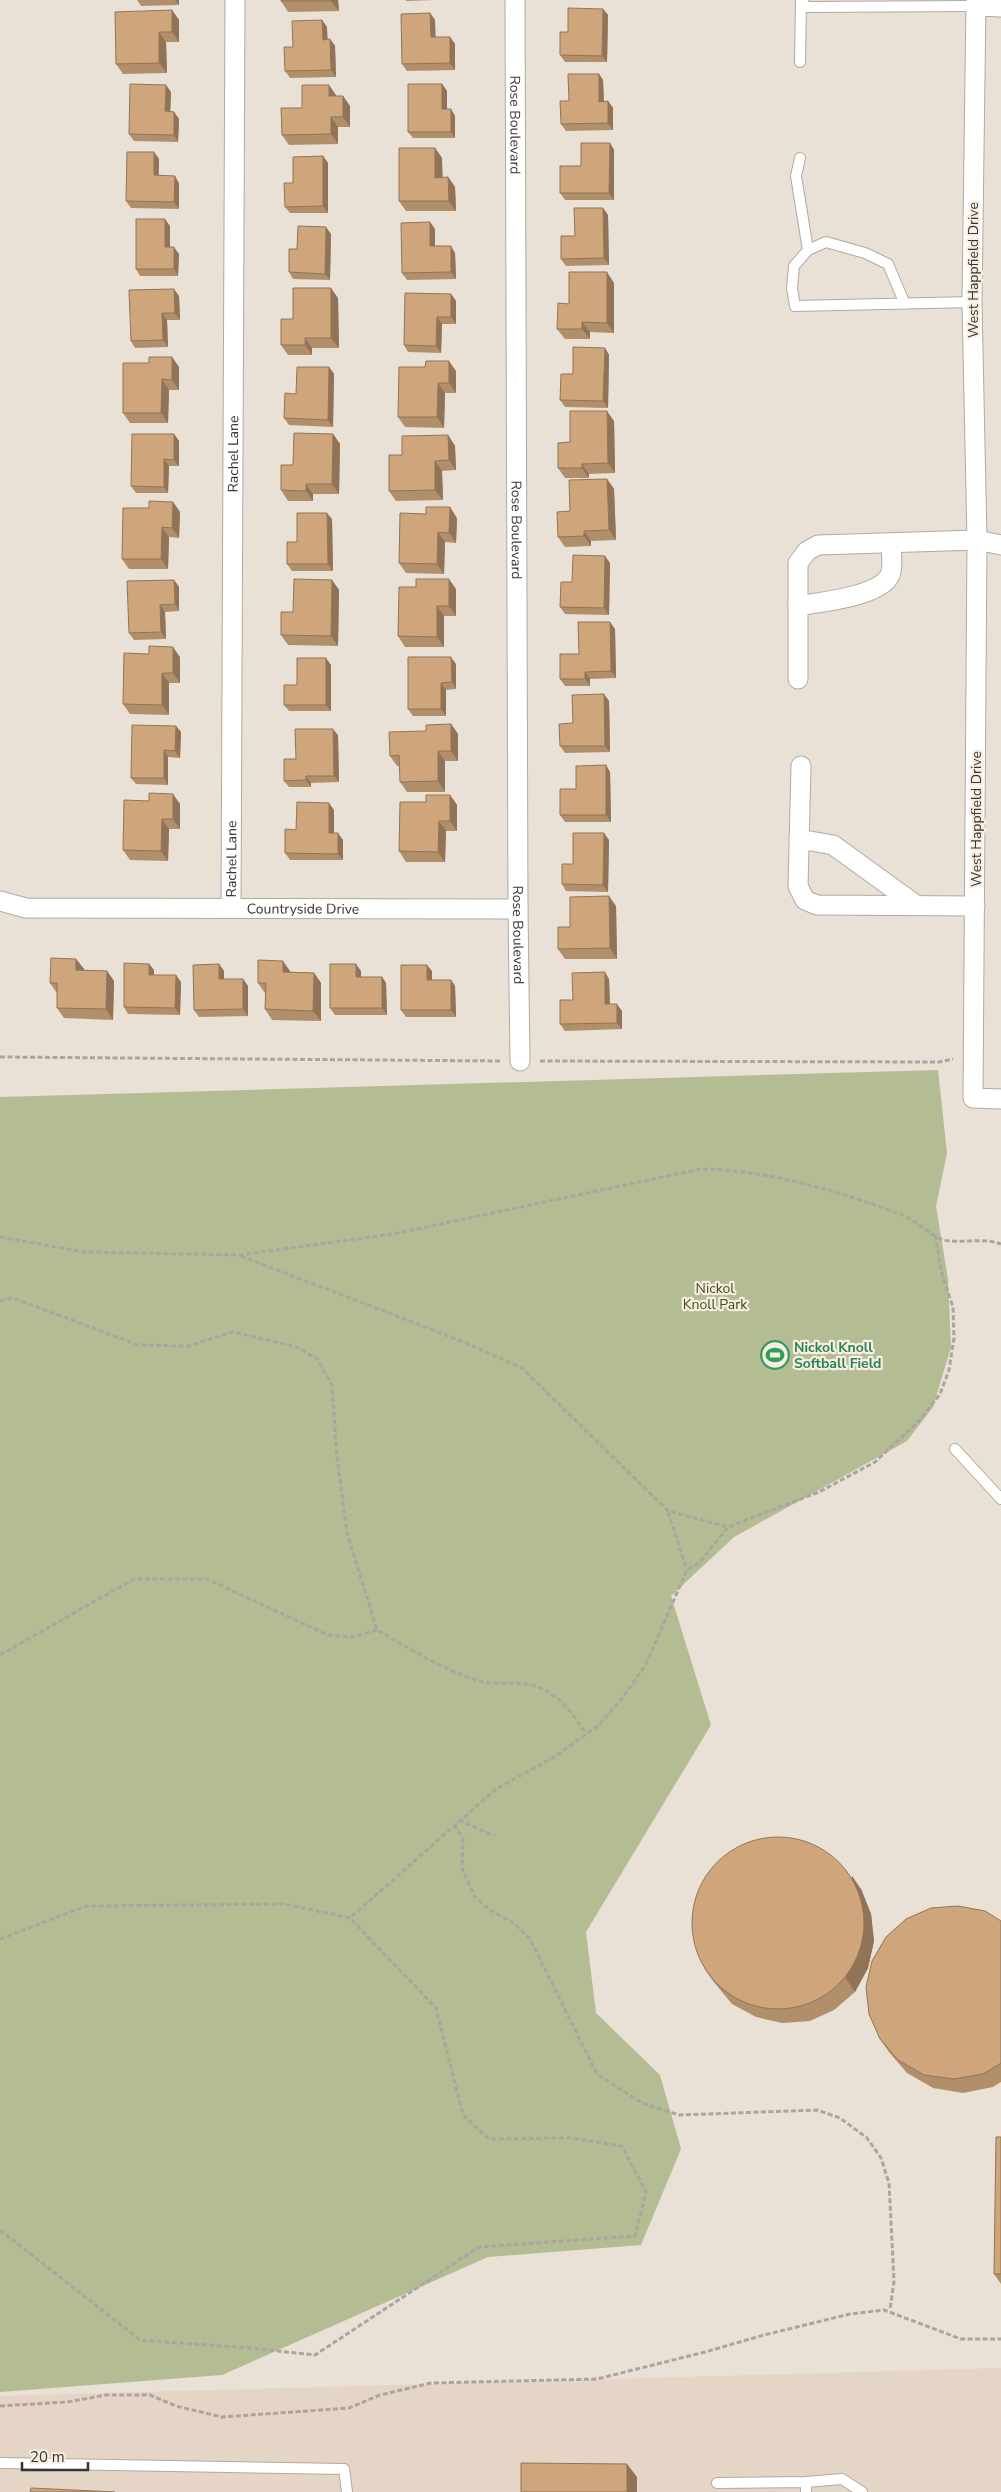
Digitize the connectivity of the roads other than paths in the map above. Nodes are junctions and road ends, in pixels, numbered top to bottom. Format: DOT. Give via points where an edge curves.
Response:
graph roads {
  1 [pos="235,0"];
  2 [pos="515,0"];
  3 [pos="802,0"];
  4 [pos="976,3"];
  5 [pos="902,4"];
  6 [pos="1001,7"];
  7 [pos="800,62"];
  8 [pos="800,158"];
  9 [pos="808,250"];
  10 [pos="972,302"];
  11 [pos="905,304"];
  12 [pos="977,540"];
  13 [pos="891,543"];
  14 [pos="1001,545"];
  15 [pos="798,606"];
  16 [pos="798,679"];
  17 [pos="801,766"];
  18 [pos="799,839"];
  19 [pos="0,901"];
  20 [pos="916,905"];
  21 [pos="975,906"];
  22 [pos="231,908"];
  23 [pos="518,909"];
  24 [pos="520,1061"];
  25 [pos="1001,1099"];
  26 [pos="955,1449"];
  27 [pos="1001,1499"];
  28 [pos="0,2463"];
  29 [pos="717,2483"];
  30 [pos="806,2487"];
  31 [pos="347,2492"];
  32 [pos="862,2492"];
  1 -- 22 [label="street, Rachel Lane"];
  2 -- 23 [label="street, Rose Boulevard"];
  3 -- 5 [label="lane" via="806,7"];
  3 -- 7 [label="lane"];
  4 -- 5 [label="lane"];
  4 -- 6 [label="street"];
  4 -- 10 [label="street, West Happfield Drive"];
  8 -- 9 [label="lane" via="796,176"];
  9 -- 11 [label="lane" via="826,242 866,253 888,264"];
  9 -- 11 [label="lane" via="794,266 792,288 795,306"];
  10 -- 11 [label="lane"];
  10 -- 12 [label="street, West Happfield Drive"];
  12 -- 13 [label="street"];
  12 -- 14 [label="street"];
  12 -- 21 [label="street, West Happfield Drive"];
  13 -- 15 [label="street" via="889,577 880,586 852,596"];
  13 -- 15 [label="street" via="818,545 807,551 798,564"];
  15 -- 16 [label="street"];
  17 -- 18 [label="street"];
  18 -- 20 [label="street" via="833,845"];
  18 -- 20 [label="street" via="798,886 805,900 817,905"];
  19 -- 22 [label="street, Countryside Drive" via="26,908"];
  20 -- 21 [label="street"];
  21 -- 25 [label="street, West Happfield Drive" via="973,1098"];
  22 -- 23 [label="street, Countryside Drive"];
  23 -- 24 [label="street, Rose Boulevard"];
  26 -- 27 [label="lane"];
  28 -- 31 [label="lane" via="344,2469"];
  29 -- 30 [label="lane"];
  30 -- 32 [label="lane" via="842,2478"];
}
